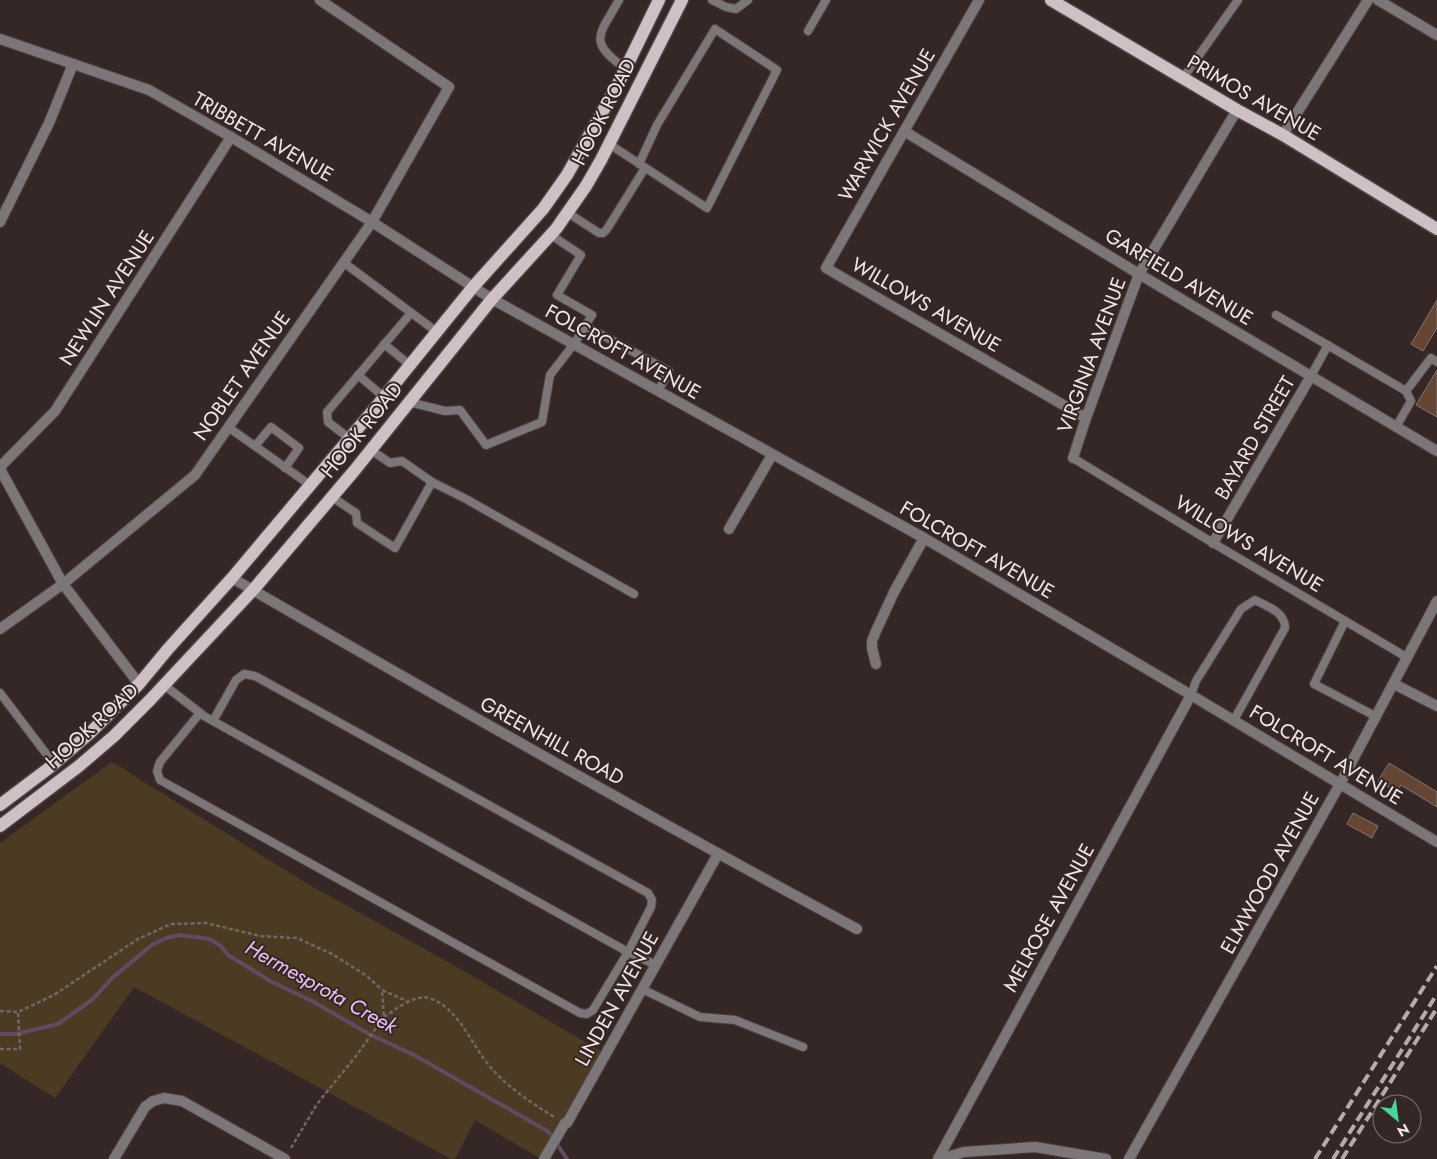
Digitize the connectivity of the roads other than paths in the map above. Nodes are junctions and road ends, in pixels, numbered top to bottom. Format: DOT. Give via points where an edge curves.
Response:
graph roads {
  1 [pos="320,0"];
  2 [pos="619,0"];
  3 [pos="658,0"];
  4 [pos="682,0"];
  5 [pos="688,0"];
  6 [pos="712,0"];
  7 [pos="748,0"];
  8 [pos="826,0"];
  9 [pos="979,0"];
  10 [pos="1052,0"];
  11 [pos="1238,0"];
  12 [pos="1368,0"];
  13 [pos="1378,0"];
  14 [pos="673,17"];
  15 [pos="808,31"];
  16 [pos="1437,35"];
  17 [pos="0,39"];
  18 [pos="73,64"];
  19 [pos="626,69"];
  20 [pos="1183,78"];
  21 [pos="1237,110"];
  22 [pos="904,132"];
  23 [pos="1282,135"];
  24 [pos="231,138"];
  25 [pos="609,144"];
  26 [pos="642,166"];
  27 [pos="568,213"];
  28 [pos="0,222"];
  29 [pos="372,222"];
  30 [pos="1437,229"];
  31 [pos="551,235"];
  32 [pos="343,262"];
  33 [pos="826,268"];
  34 [pos="1139,274"];
  35 [pos="473,286"];
  36 [pos="492,299"];
  37 [pos="411,313"];
  38 [pos="1276,315"];
  39 [pos="585,326"];
  40 [pos="437,332"];
  41 [pos="384,344"];
  42 [pos="574,344"];
  43 [pos="1328,346"];
  44 [pos="1437,362"];
  45 [pos="410,365"];
  46 [pos="358,375"];
  47 [pos="1311,376"];
  48 [pos="658,391"];
  49 [pos="1406,391"];
  50 [pos="384,397"];
  51 [pos="409,402"];
  52 [pos="1086,418"];
  53 [pos="228,427"];
  54 [pos="1396,427"];
  55 [pos="350,438"];
  56 [pos="255,446"];
  57 [pos="371,450"];
  58 [pos="1437,451"];
  59 [pos="772,455"];
  60 [pos="1073,458"];
  61 [pos="0,468"];
  62 [pos="286,468"];
  63 [pos="432,482"];
  64 [pos="310,485"];
  65 [pos="332,497"];
  66 [pos="729,529"];
  67 [pos="924,538"];
  68 [pos="1213,543"];
  69 [pos="232,578"];
  70 [pos="63,584"];
  71 [pos="253,590"];
  72 [pos="634,594"];
  73 [pos="1437,601"];
  74 [pos="1345,621"];
  75 [pos="0,629"];
  76 [pos="1408,658"];
  77 [pos="876,664"];
  78 [pos="139,684"];
  79 [pos="1394,684"];
  80 [pos="164,685"];
  81 [pos="0,693"];
  82 [pos="1191,695"];
  83 [pos="1437,706"];
  84 [pos="200,713"];
  85 [pos="1376,717"];
  86 [pos="1234,720"];
  87 [pos="213,721"];
  88 [pos="54,764"];
  89 [pos="1340,784"];
  90 [pos="0,805"];
  91 [pos="0,826"];
  92 [pos="1437,842"];
  93 [pos="718,854"];
  94 [pos="857,929"];
  95 [pos="628,952"];
  96 [pos="656,965"];
  97 [pos="642,989"];
  98 [pos="803,1047"];
  99 [pos="114,1159"];
  100 [pos="285,1159"];
  101 [pos="544,1159"];
  102 [pos="939,1159"];
  103 [pos="1106,1159"];
  104 [pos="1128,1159"];
  1 -- 29 [label="street, NOBLET AVENUE" via="449,87"];
  2 -- 19 [label="lane" via="599,35 601,46 609,57"];
  3 -- 19 [label="main road, HOOK ROAD"];
  4 -- 14 [label="main road, HOOK ROAD"];
  5 -- 14 [label="main road"];
  6 -- 7 [label="lane" via="736,9"];
  8 -- 15 [label="lane"];
  9 -- 22 [label="street, WARWICK AVENUE"];
  10 -- 20 [label="main road, PRIMOS AVENUE"];
  11 -- 20 [label="lane"];
  12 -- 23 [label="street"];
  13 -- 16 [label="street"];
  14 -- 25 [label="main road, HOOK ROAD"];
  17 -- 18 [label="street, TRIBBETT AVENUE"];
  18 -- 24 [label="street, TRIBBETT AVENUE" via="149,90"];
  18 -- 28 [label="street" via="49,123"];
  19 -- 35 [label="main road, HOOK ROAD" via="568,175 531,224"];
  20 -- 21 [label="main road, PRIMOS AVENUE"];
  21 -- 23 [label="main road, PRIMOS AVENUE"];
  21 -- 34 [label="street, VIRGINIA AVENUE"];
  22 -- 33 [label="street, WARWICK AVENUE"];
  22 -- 34 [label="street, GARFIELD AVENUE"];
  23 -- 30 [label="main road, PRIMOS AVENUE"];
  24 -- 29 [label="street, TRIBBETT AVENUE"];
  24 -- 61 [label="street, NEWLIN AVENUE" via="55,411"];
  25 -- 26 [label="lane"];
  25 -- 27 [label="main road, HOOK ROAD"];
  26 -- 26 [label="lane" via="707,208 777,70 715,29 657,125"];
  26 -- 27 [label="lane" via="603,233"];
  27 -- 31 [label="main road, HOOK ROAD"];
  29 -- 32 [label="street, NOBLET AVENUE"];
  29 -- 35 [label="street, TRIBBETT AVENUE"];
  31 -- 36 [label="main road, HOOK ROAD"];
  31 -- 39 [label="lane" via="581,254 557,295 592,315"];
  32 -- 37 [label="lane"];
  32 -- 53 [label="street, NOBLET AVENUE"];
  33 -- 52 [label="street, WILLOWS AVENUE"];
  34 -- 47 [label="street, GARFIELD AVENUE"];
  34 -- 52 [label="street, VIRGINIA AVENUE"];
  35 -- 36 [label="street, TRIBBETT AVENUE"];
  35 -- 40 [label="main road, HOOK ROAD"];
  36 -- 42 [label="street, FOLCROFT AVENUE"];
  36 -- 51 [label="main road, HOOK ROAD"];
  37 -- 40 [label="lane"];
  37 -- 41 [label="lane"];
  38 -- 43 [label="lane"];
  39 -- 42 [label="lane"];
  39 -- 48 [label="lane" via="669,371"];
  40 -- 45 [label="main road, HOOK ROAD"];
  41 -- 45 [label="lane"];
  41 -- 46 [label="lane"];
  42 -- 48 [label="street, FOLCROFT AVENUE"];
  42 -- 51 [label="lane" via="550,374 542,422 486,444 460,410 444,411"];
  43 -- 47 [label="lane"];
  43 -- 49 [label="lane"];
  44 -- 49 [label="lane" via="1430,358"];
  45 -- 50 [label="main road, HOOK ROAD"];
  46 -- 50 [label="lane"];
  46 -- 55 [label="lane" via="326,416 328,422"];
  47 -- 54 [label="street, GARFIELD AVENUE"];
  47 -- 68 [label="street, BAYARD STREET"];
  48 -- 59 [label="street, FOLCROFT AVENUE"];
  49 -- 54 [label="lane" via="1411,401"];
  50 -- 55 [label="main road, HOOK ROAD"];
  51 -- 57 [label="main road, HOOK ROAD"];
  52 -- 60 [label="street, VIRGINIA AVENUE"];
  53 -- 56 [label="lane"];
  53 -- 70 [label="street, NOBLET AVENUE" via="195,475"];
  54 -- 58 [label="street, GARFIELD AVENUE"];
  55 -- 64 [label="main road, HOOK ROAD"];
  56 -- 62 [label="lane"];
  56 -- 62 [label="lane" via="271,428 299,448"];
  57 -- 63 [label="lane" via="390,463 402,461"];
  57 -- 65 [label="main road, HOOK ROAD"];
  59 -- 66 [label="street"];
  59 -- 67 [label="street, FOLCROFT AVENUE"];
  60 -- 68 [label="lane, WILLOWS AVENUE"];
  61 -- 70 [label="street"];
  62 -- 64 [label="lane"];
  63 -- 65 [label="lane" via="394,548 357,523 356,513"];
  63 -- 72 [label="lane"];
  64 -- 69 [label="main road, HOOK ROAD"];
  65 -- 71 [label="main road, HOOK ROAD"];
  67 -- 77 [label="street" via="876,630 872,641"];
  67 -- 82 [label="street, FOLCROFT AVENUE"];
  68 -- 74 [label="lane, WILLOWS AVENUE"];
  69 -- 71 [label="street, GREENHILL ROAD"];
  69 -- 78 [label="main road, HOOK ROAD"];
  70 -- 75 [label="street, NOBLET AVENUE"];
  70 -- 78 [label="street"];
  71 -- 80 [label="main road, HOOK ROAD"];
  71 -- 93 [label="street, GREENHILL ROAD"];
  73 -- 76 [label="street, ELMWOOD AVENUE"];
  74 -- 76 [label="lane, WILLOWS AVENUE"];
  74 -- 85 [label="lane" via="1314,684"];
  76 -- 79 [label="street, ELMWOOD AVENUE"];
  78 -- 88 [label="main road, HOOK ROAD"];
  79 -- 83 [label="street"];
  79 -- 85 [label="street, ELMWOOD AVENUE"];
  80 -- 84 [label="lane"];
  80 -- 91 [label="main road, HOOK ROAD" via="114,736"];
  81 -- 88 [label="lane"];
  82 -- 86 [label="street, FOLCROFT AVENUE"];
  82 -- 86 [label="lane" via="1196,681 1241,609 1255,600 1279,613 1285,620 1285,628"];
  82 -- 102 [label="street, MELROSE AVENUE"];
  84 -- 87 [label="lane"];
  84 -- 95 [label="lane" via="160,762 157,771 165,783 580,1013 587,1014 593,1010"];
  85 -- 89 [label="street, ELMWOOD AVENUE"];
  86 -- 89 [label="street, FOLCROFT AVENUE"];
  87 -- 95 [label="lane"];
  87 -- 95 [label="lane" via="236,680 244,674 255,676 648,893 651,907"];
  88 -- 90 [label="main road, HOOK ROAD"];
  89 -- 92 [label="street, FOLCROFT AVENUE"];
  89 -- 104 [label="street, ELMWOOD AVENUE"];
  93 -- 94 [label="street, GREENHILL ROAD"];
  93 -- 96 [label="street, LINDEN AVENUE"];
  95 -- 96 [label="lane"];
  96 -- 97 [label="street, LINDEN AVENUE"];
  97 -- 98 [label="lane" via="700,1017 736,1020"];
  97 -- 101 [label="street, LINDEN AVENUE"];
  99 -- 100 [label="street" via="145,1107 164,1098 192,1106"];
  102 -- 103 [label="street" via="964,1152 1035,1147"];
}
